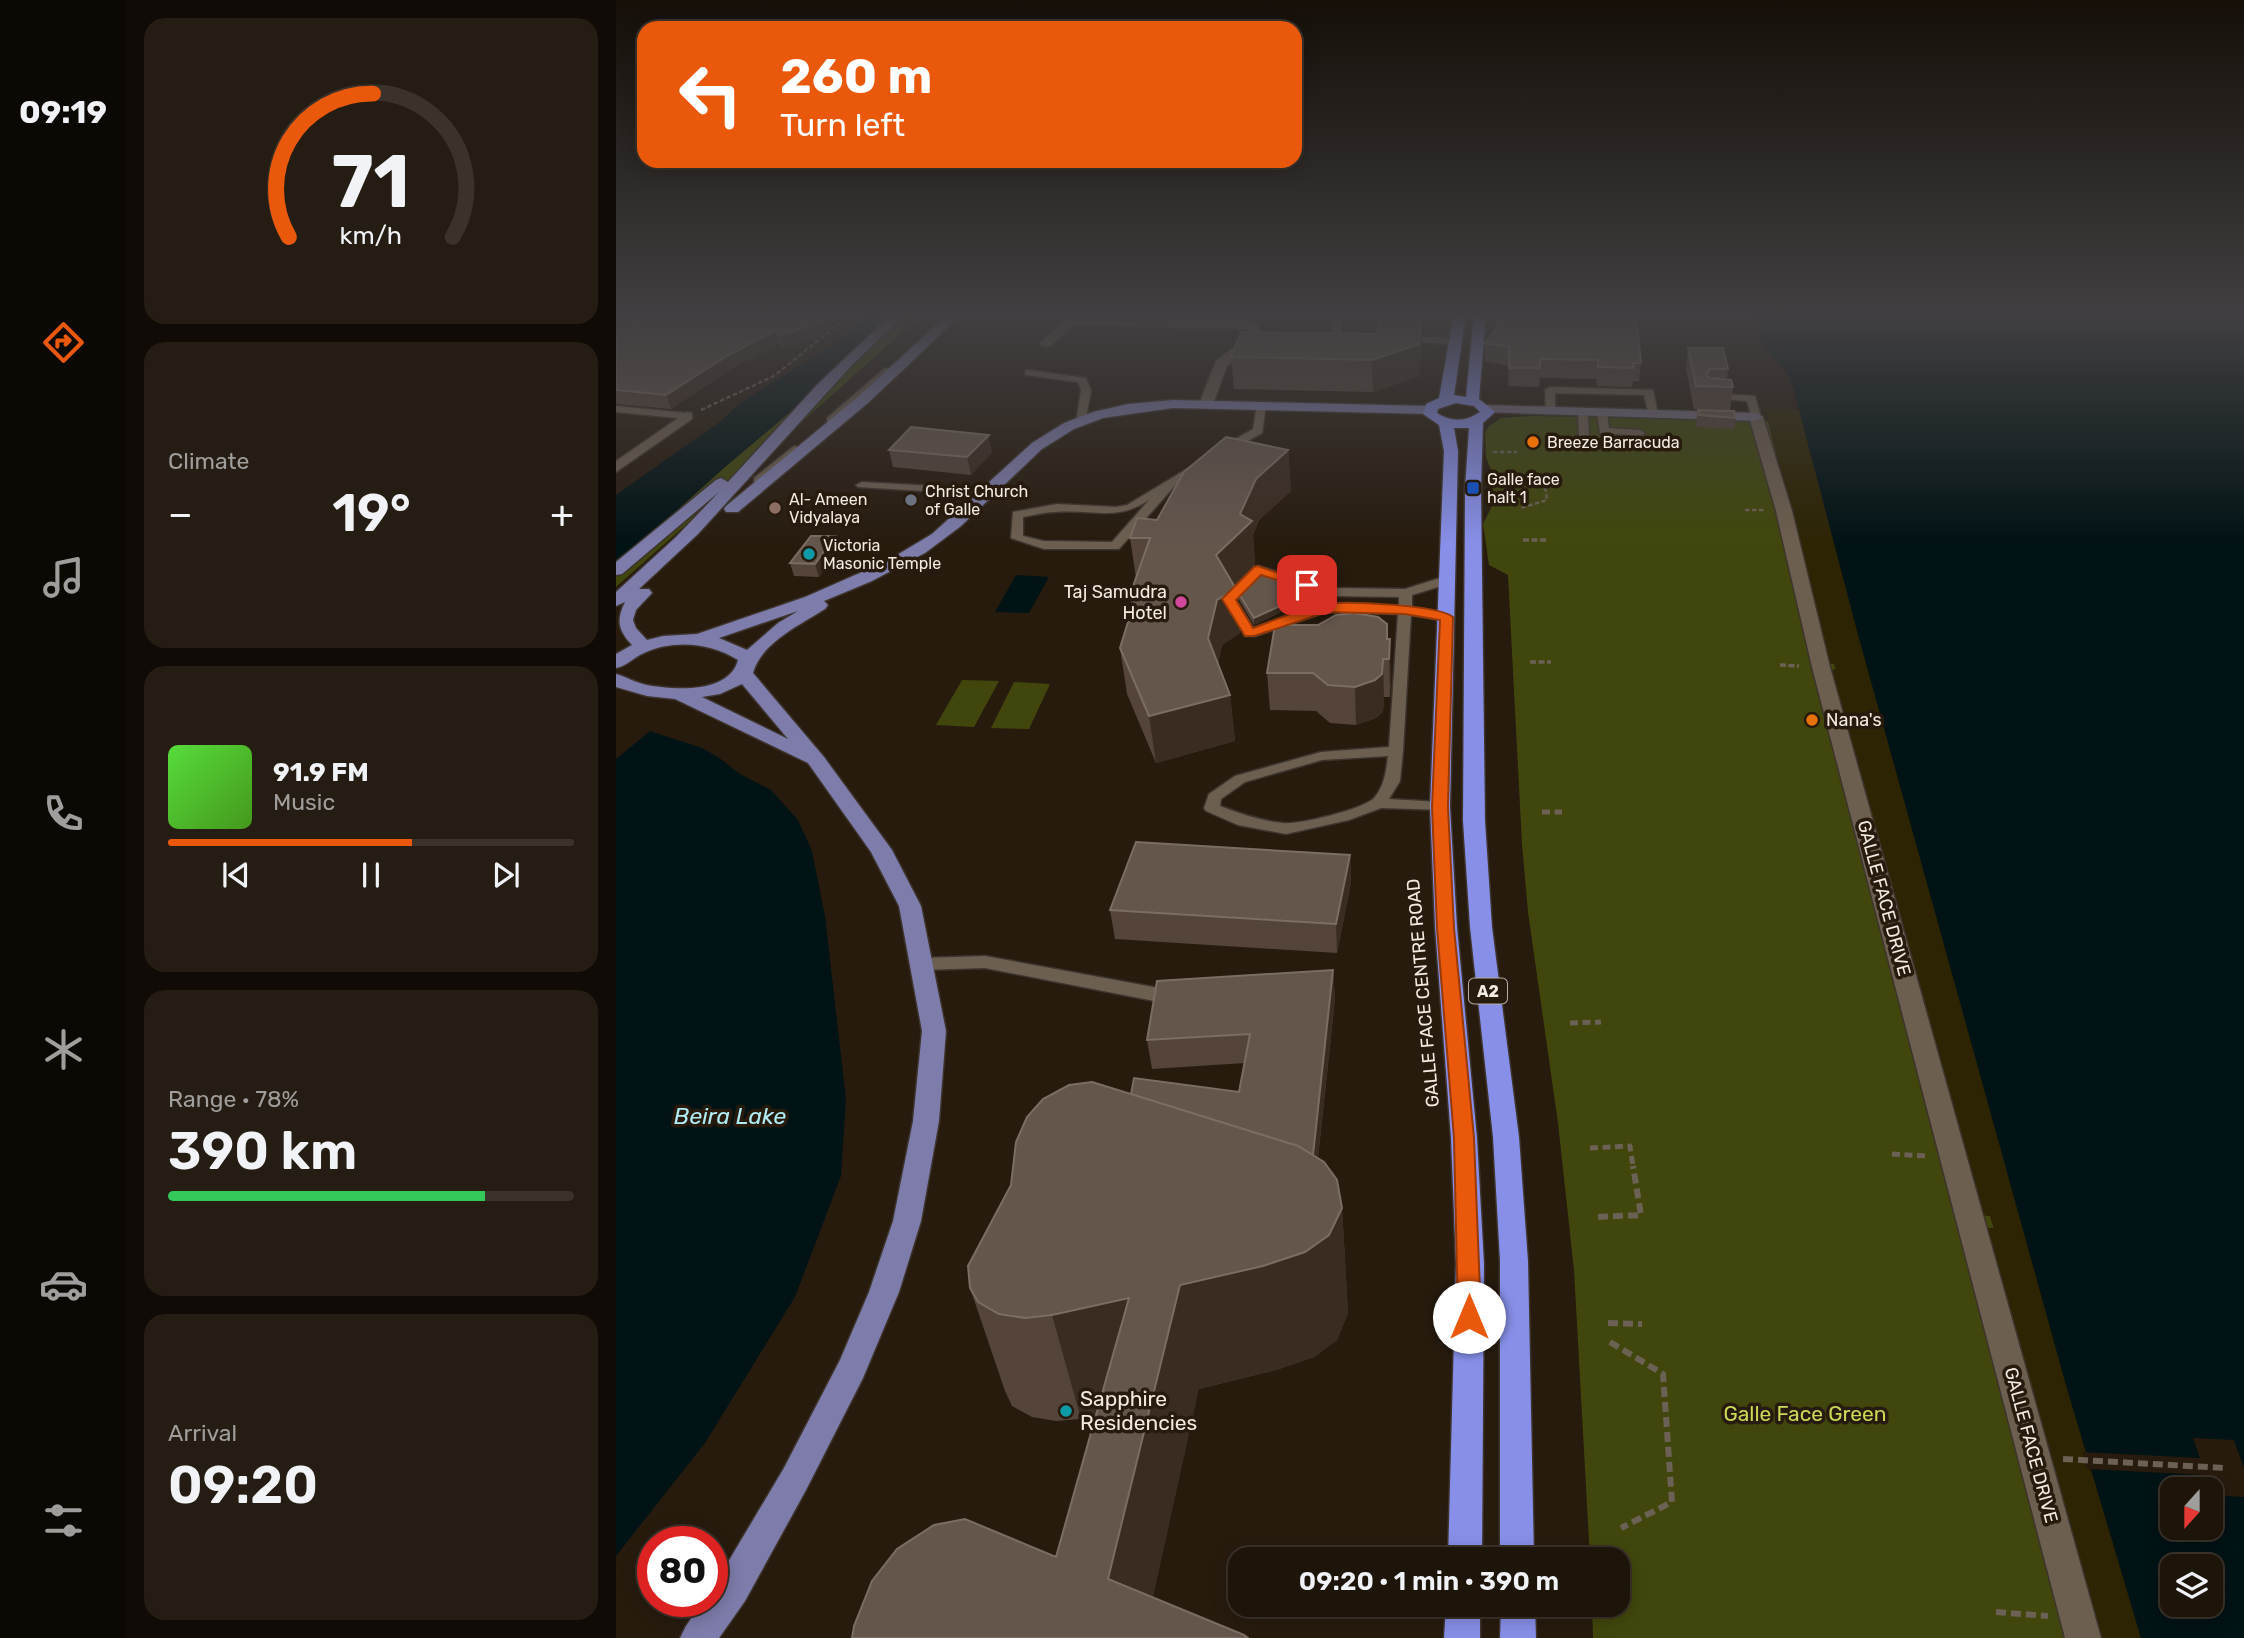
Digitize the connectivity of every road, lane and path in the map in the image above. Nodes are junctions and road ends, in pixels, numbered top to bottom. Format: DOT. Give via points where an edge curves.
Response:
graph roads {
  1 [pos="743,390"];
  2 [pos="819,390"];
  3 [pos="863,390"];
  4 [pos="871,390"];
  5 [pos="1086,390"];
  6 [pos="1211,390"];
  7 [pos="1444,390"];
  8 [pos="1478,390"];
  9 [pos="1550,390"];
  10 [pos="1572,390"];
  11 [pos="1711,396"];
  12 [pos="1206,404"];
  13 [pos="1261,406"];
  14 [pos="616,409"];
  15 [pos="1478,410"];
  16 [pos="1440,411"];
  17 [pos="1550,411"];
  18 [pos="1583,412"];
  19 [pos="1602,412"];
  20 [pos="1653,414"];
  21 [pos="687,416"];
  22 [pos="1756,417"];
  23 [pos="1081,422"];
  24 [pos="1640,433"];
  25 [pos="1584,438"];
  26 [pos="772,440"];
  27 [pos="616,468"];
  28 [pos="1174,480"];
  29 [pos="1519,480"];
  30 [pos="752,485"];
  31 [pos="862,485"];
  32 [pos="989,492"];
  33 [pos="1521,508"];
  34 [pos="732,509"];
  35 [pos="1523,540"];
  36 [pos="1548,540"];
  37 [pos="616,570"];
  38 [pos="1447,580"];
  39 [pos="853,583"];
  40 [pos="1331,592"];
  41 [pos="1406,593"];
  42 [pos="616,601"];
  43 [pos="1326,608"];
  44 [pos="1405,610"];
  45 [pos="1447,617"];
  46 [pos="698,640"];
  47 [pos="623,654"];
  48 [pos="1531,662"];
  49 [pos="1551,662"];
  50 [pos="1780,665"];
  51 [pos="746,666"];
  52 [pos="1806,666"];
  53 [pos="616,680"];
  54 [pos="680,694"];
  55 [pos="1396,751"];
  56 [pos="817,761"];
  57 [pos="1379,803"];
  58 [pos="1440,807"];
  59 [pos="1542,812"];
  60 [pos="1562,812"];
  61 [pos="1446,928"];
  62 [pos="1480,928"];
  63 [pos="922,964"];
  64 [pos="1184,1000"];
  65 [pos="1601,1022"];
  66 [pos="1570,1023"];
  67 [pos="1590,1147"];
  68 [pos="1892,1154"];
  69 [pos="1953,1157"];
  70 [pos="1598,1217"];
  71 [pos="1608,1323"];
  72 [pos="1642,1324"];
  73 [pos="1610,1342"];
  74 [pos="2048,1458"];
  75 [pos="2225,1468"];
  76 [pos="1621,1528"];
  77 [pos="1465,1547"];
  78 [pos="1517,1547"];
  79 [pos="1996,1612"];
  80 [pos="1463,1617"];
  81 [pos="1518,1617"];
  82 [pos="2080,1628"];
  83 [pos="698,1638"];
  84 [pos="1462,1638"];
  85 [pos="1518,1638"];
  1 -- 21 [label="path"];
  2 -- 26 [label="main road"];
  3 -- 30 [label="lane"];
  4 -- 34 [label="main road"];
  5 -- 23 [label="lane"];
  6 -- 12 [label="street"];
  7 -- 16 [label="highway, A2"];
  8 -- 15 [label="highway, A2"];
  9 -- 17 [label="lane"];
  10 -- 20 [label="lane" via="1649,392"];
  11 -- 22 [label="lane" via="1751,398"];
  12 -- 13 [label="main road"];
  12 -- 23 [label="main road" via="1148,405"];
  13 -- 16 [label="main road"];
  13 -- 28 [label="lane" via="1258,431"];
  14 -- 21 [label="lane"];
  15 -- 16 [label="highway"];
  15 -- 16 [label="highway"];
  15 -- 17 [label="street"];
  15 -- 62 [label="highway, A2" via="1473,488 1474,821"];
  16 -- 38 [label="highway, GALLE FACE CENTRE ROAD / A2" via="1451,451"];
  17 -- 18 [label="street"];
  18 -- 19 [label="street"];
  18 -- 25 [label="lane"];
  19 -- 20 [label="street"];
  19 -- 24 [label="lane" via="1604,431"];
  20 -- 22 [label="street"];
  21 -- 27 [label="street"];
  22 -- 69 [label="street, GALLE FACE DRIVE"];
  23 -- 32 [label="main road" via="1056,433"];
  26 -- 30 [label="main road"];
  26 -- 37 [label="main road"];
  26 -- 42 [label="main road" via="701,521"];
  28 -- 28 [label="lane" via="1115,547 1044,544 1017,538 1017,514 1057,508 1116,511 1131,507"];
  29 -- 33 [label="path" via="1545,486 1547,500"];
  30 -- 34 [label="main road"];
  31 -- 32 [label="lane"];
  32 -- 39 [label="main road" via="937,538"];
  34 -- 47 [label="main road" via="624,614"];
  35 -- 36 [label="path"];
  38 -- 41 [label="lane"];
  38 -- 45 [label="highway, GALLE FACE CENTRE ROAD / A2"];
  39 -- 46 [label="main road"];
  39 -- 51 [label="main road" via="784,627"];
  40 -- 41 [label="lane"];
  40 -- 43 [label="lane" via="1317,597 1317,604"];
  40 -- 43 [label="lane" via="1258,570 1229,599 1250,633"];
  41 -- 44 [label="lane"];
  43 -- 44 [label="lane"];
  44 -- 45 [label="lane"];
  44 -- 55 [label="lane"];
  45 -- 58 [label="highway, GALLE FACE CENTRE ROAD / A2"];
  46 -- 47 [label="main road" via="672,641"];
  46 -- 51 [label="main road" via="730,646"];
  48 -- 49 [label="path"];
  50 -- 52 [label="path"];
  51 -- 54 [label="main road" via="721,687"];
  51 -- 56 [label="main road"];
  53 -- 54 [label="main road" via="646,692"];
  54 -- 56 [label="main road"];
  55 -- 57 [label="lane" via="1392,781"];
  55 -- 57 [label="lane" via="1321,756 1240,779 1214,797 1212,808 1244,821 1286,829 1343,817"];
  56 -- 63 [label="main road" via="881,850 910,906"];
  57 -- 58 [label="lane"];
  58 -- 61 [label="highway, GALLE FACE CENTRE ROAD / A2"];
  59 -- 60 [label="path"];
  61 -- 62 [label="highway"];
  61 -- 77 [label="highway, GALLE FACE CENTRE ROAD / A2" via="1470,1264"];
  62 -- 78 [label="highway, A2" via="1506,1137 1514,1261"];
  63 -- 64 [label="lane" via="985,962"];
  63 -- 83 [label="main road" via="934,1031 926,1121 907,1222 884,1292 852,1368 795,1479 733,1589"];
  65 -- 66 [label="path"];
  67 -- 70 [label="path" via="1630,1146 1641,1215"];
  68 -- 69 [label="path"];
  69 -- 82 [label="street, GALLE FACE DRIVE"];
  71 -- 72 [label="path"];
  73 -- 76 [label="path" via="1663,1374 1672,1502"];
  74 -- 75 [label="path"];
  79 -- 82 [label="path"];
  80 -- 84 [label="highway"];
  81 -- 85 [label="highway"];
}
